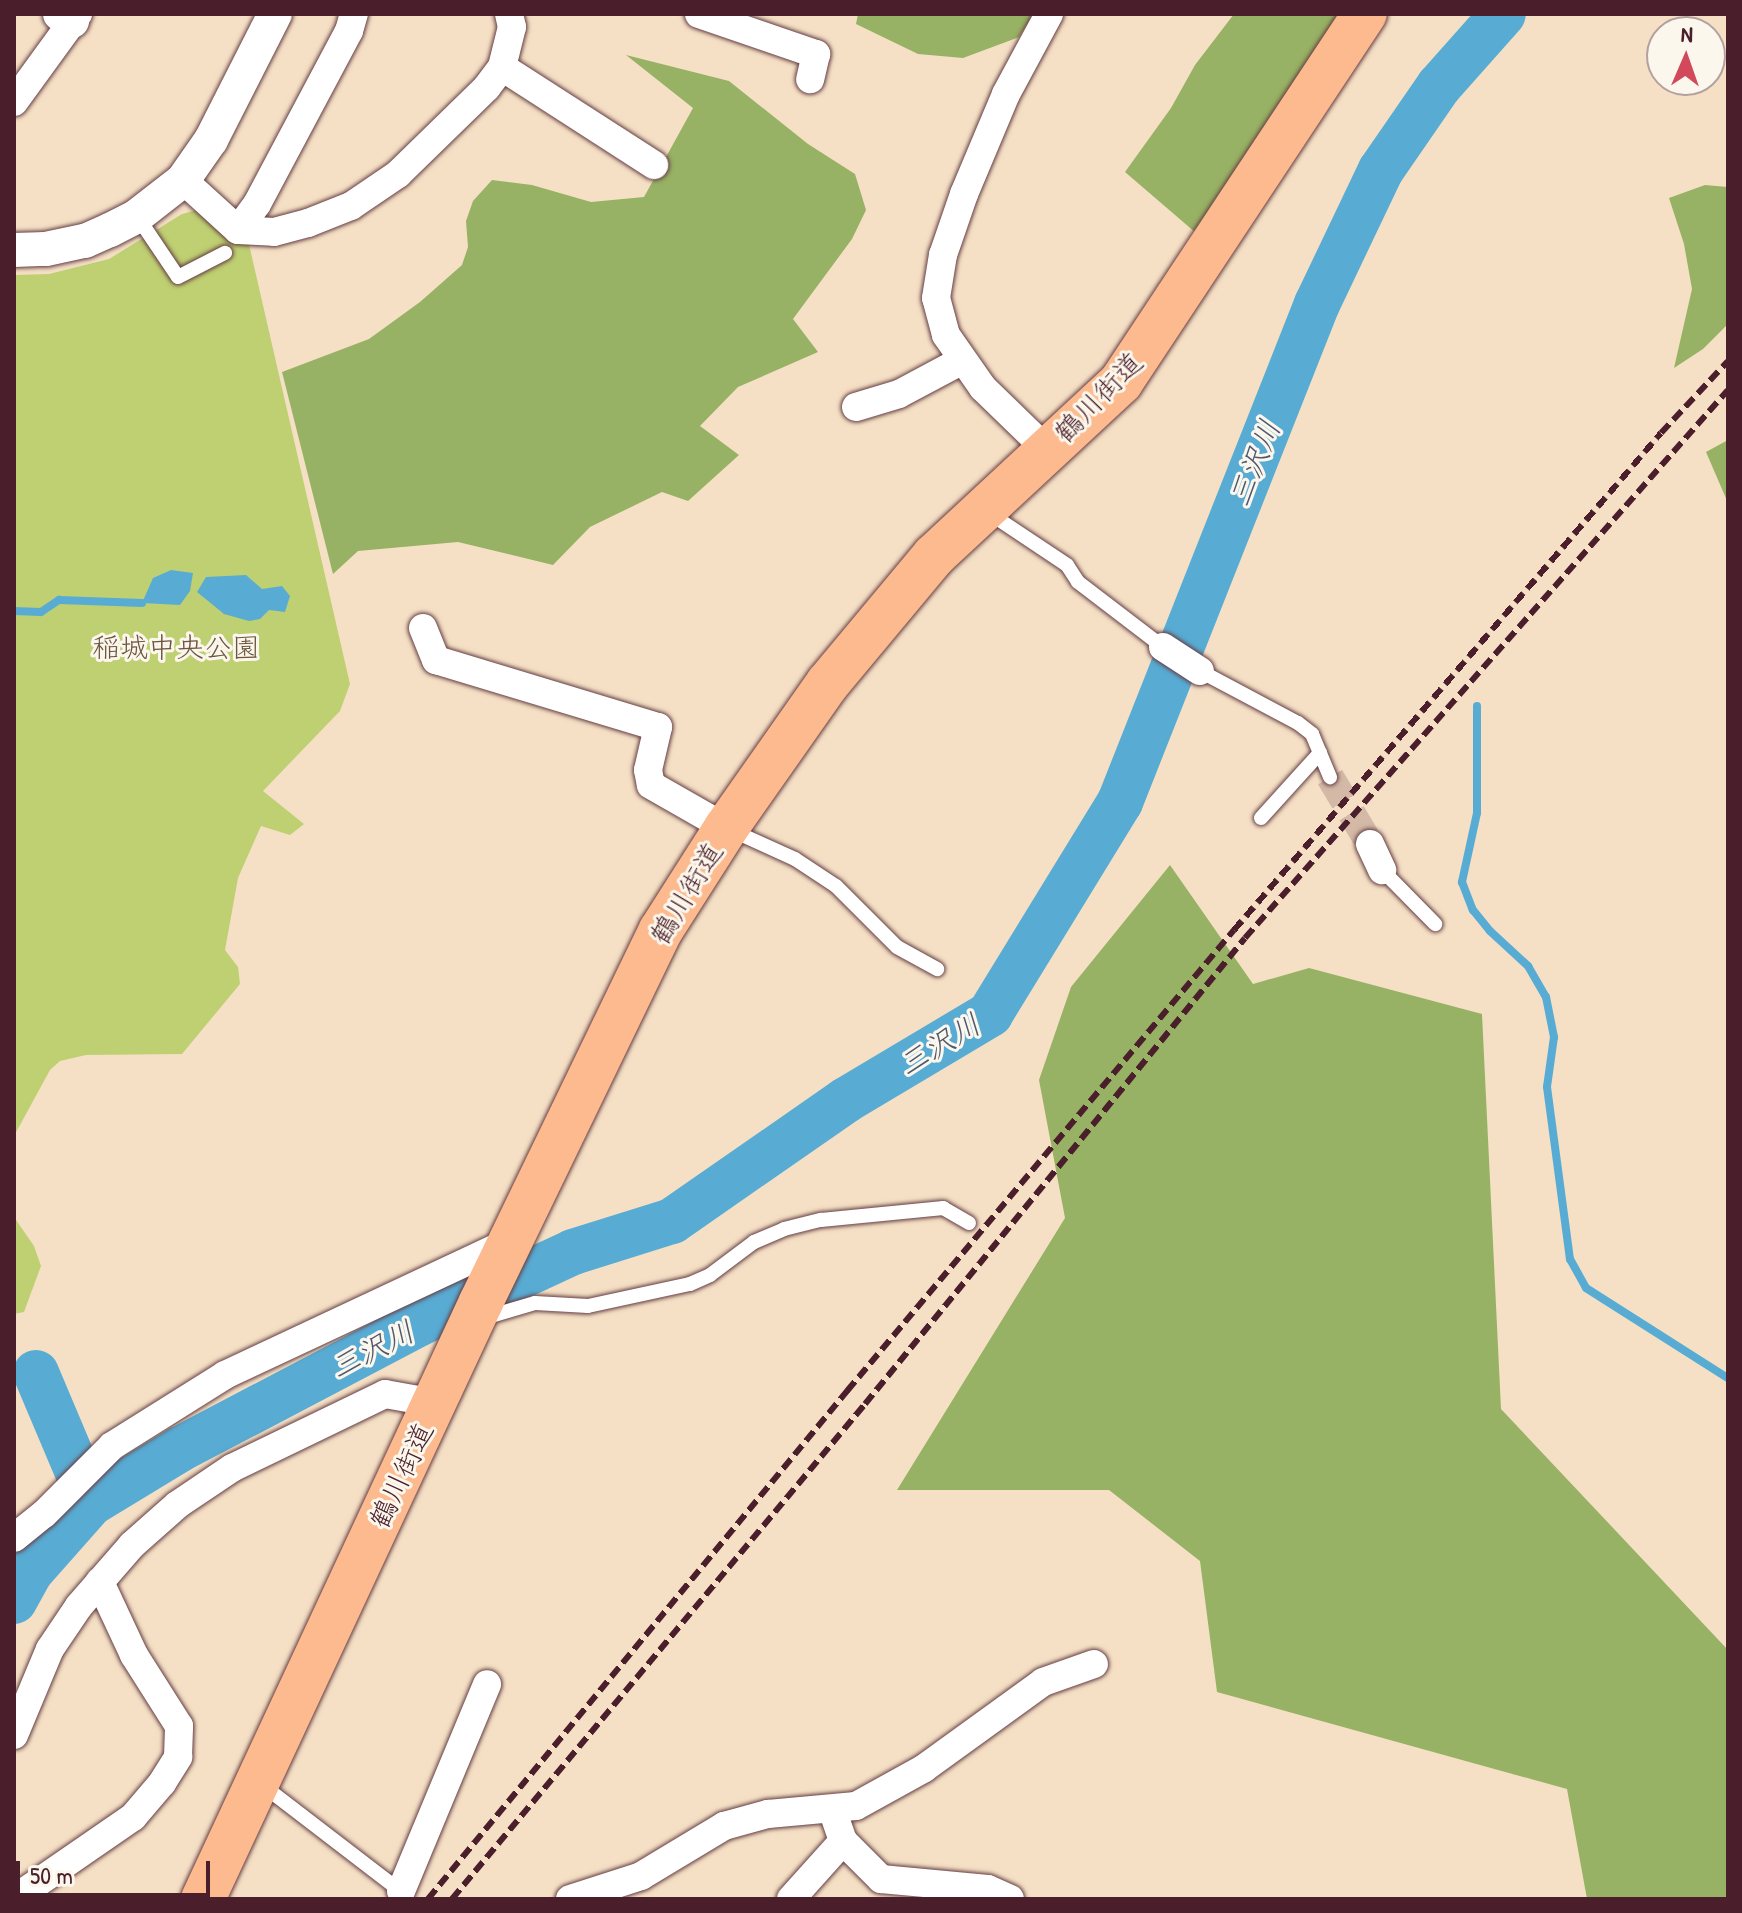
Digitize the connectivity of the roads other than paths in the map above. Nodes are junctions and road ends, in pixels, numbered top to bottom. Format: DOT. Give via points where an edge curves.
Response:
graph roads {
  1 [pos="275,14"];
  2 [pos="354,14"];
  3 [pos="509,14"];
  4 [pos="699,14"];
  5 [pos="1049,14"];
  6 [pos="1365,14"];
  7 [pos="70,16"];
  8 [pos="502,67"];
  9 [pos="810,79"];
  10 [pos="14,102"];
  11 [pos="654,165"];
  12 [pos="183,180"];
  13 [pos="137,216"];
  14 [pos="232,242"];
  15 [pos="14,250"];
  16 [pos="963,360"];
  17 [pos="856,407"];
  18 [pos="1047,450"];
  19 [pos="982,508"];
  20 [pos="423,628"];
  21 [pos="1163,647"];
  22 [pos="1200,671"];
  23 [pos="1320,753"];
  24 [pos="1330,777"];
  25 [pos="1261,818"];
  26 [pos="726,828"];
  27 [pos="1370,844"];
  28 [pos="1382,870"];
  29 [pos="1435,924"];
  30 [pos="937,969"];
  31 [pos="969,1223"];
  32 [pos="511,1241"];
  33 [pos="477,1312"];
  34 [pos="435,1403"];
  35 [pos="14,1538"];
  36 [pos="100,1582"];
  37 [pos="1094,1664"];
  38 [pos="487,1684"];
  39 [pos="14,1735"];
  40 [pos="257,1782"];
  41 [pos="832,1809"];
  42 [pos="843,1841"];
  43 [pos="405,1895"];
  44 [pos="14,1899"];
  45 [pos="203,1899"];
  46 [pos="570,1899"];
  47 [pos="791,1899"];
  48 [pos="1010,1899"];
  1 -- 12 [label="street" via="211,140"];
  2 -- 14 [label="street" via="257,204"];
  3 -- 8 [label="street" via="512,27"];
  4 -- 9 [label="street" via="816,54"];
  5 -- 16 [label="street" via="1006,94 943,255 936,298 939,316"];
  6 -- 18 [label="main road, 鶴川街道" via="1121,382"];
  7 -- 10 [label="street"];
  8 -- 11 [label="street"];
  8 -- 14 [label="street" via="398,174 351,206"];
  12 -- 13 [label="street"];
  12 -- 14 [label="street"];
  13 -- 14 [label="lane" via="178,277"];
  13 -- 15 [label="street" via="85,241"];
  16 -- 17 [label="street" via="899,394"];
  16 -- 18 [label="street" via="983,388"];
  18 -- 19 [label="main road, 鶴川街道"];
  19 -- 21 [label="lane" via="1067,565 1078,582"];
  19 -- 26 [label="main road, 鶴川街道" via="934,556 828,683"];
  20 -- 26 [label="street" via="436,660 658,727 648,770 651,785"];
  21 -- 22 [label="street"];
  22 -- 23 [label="lane" via="1298,723 1312,734"];
  23 -- 24 [label="lane"];
  23 -- 25 [label="lane"];
  26 -- 30 [label="lane" via="826,879 897,947"];
  26 -- 32 [label="main road, 鶴川街道" via="661,930"];
  27 -- 28 [label="street"];
  28 -- 29 [label="lane"];
  31 -- 33 [label="lane" via="943,1208 821,1220 754,1242 690,1284 588,1306 535,1303"];
  32 -- 33 [label="main road, 鶴川街道"];
  32 -- 35 [label="street" via="225,1375 104,1452"];
  33 -- 34 [label="main road, 鶴川街道"];
  34 -- 36 [label="street" via="385,1394 232,1468 177,1505"];
  34 -- 40 [label="main road, 鶴川街道"];
  36 -- 39 [label="street" via="50,1649"];
  36 -- 44 [label="street" via="134,1655 179,1726 178,1757 133,1817"];
  37 -- 41 [label="street" via="1043,1682 923,1769 856,1806"];
  38 -- 43 [label="street"];
  40 -- 43 [label="lane"];
  40 -- 45 [label="main road, 鶴川街道"];
  41 -- 42 [label="street"];
  41 -- 46 [label="street" via="768,1814 724,1826 641,1876"];
  42 -- 47 [label="street"];
  42 -- 48 [label="street" via="881,1879 988,1889"];
}
